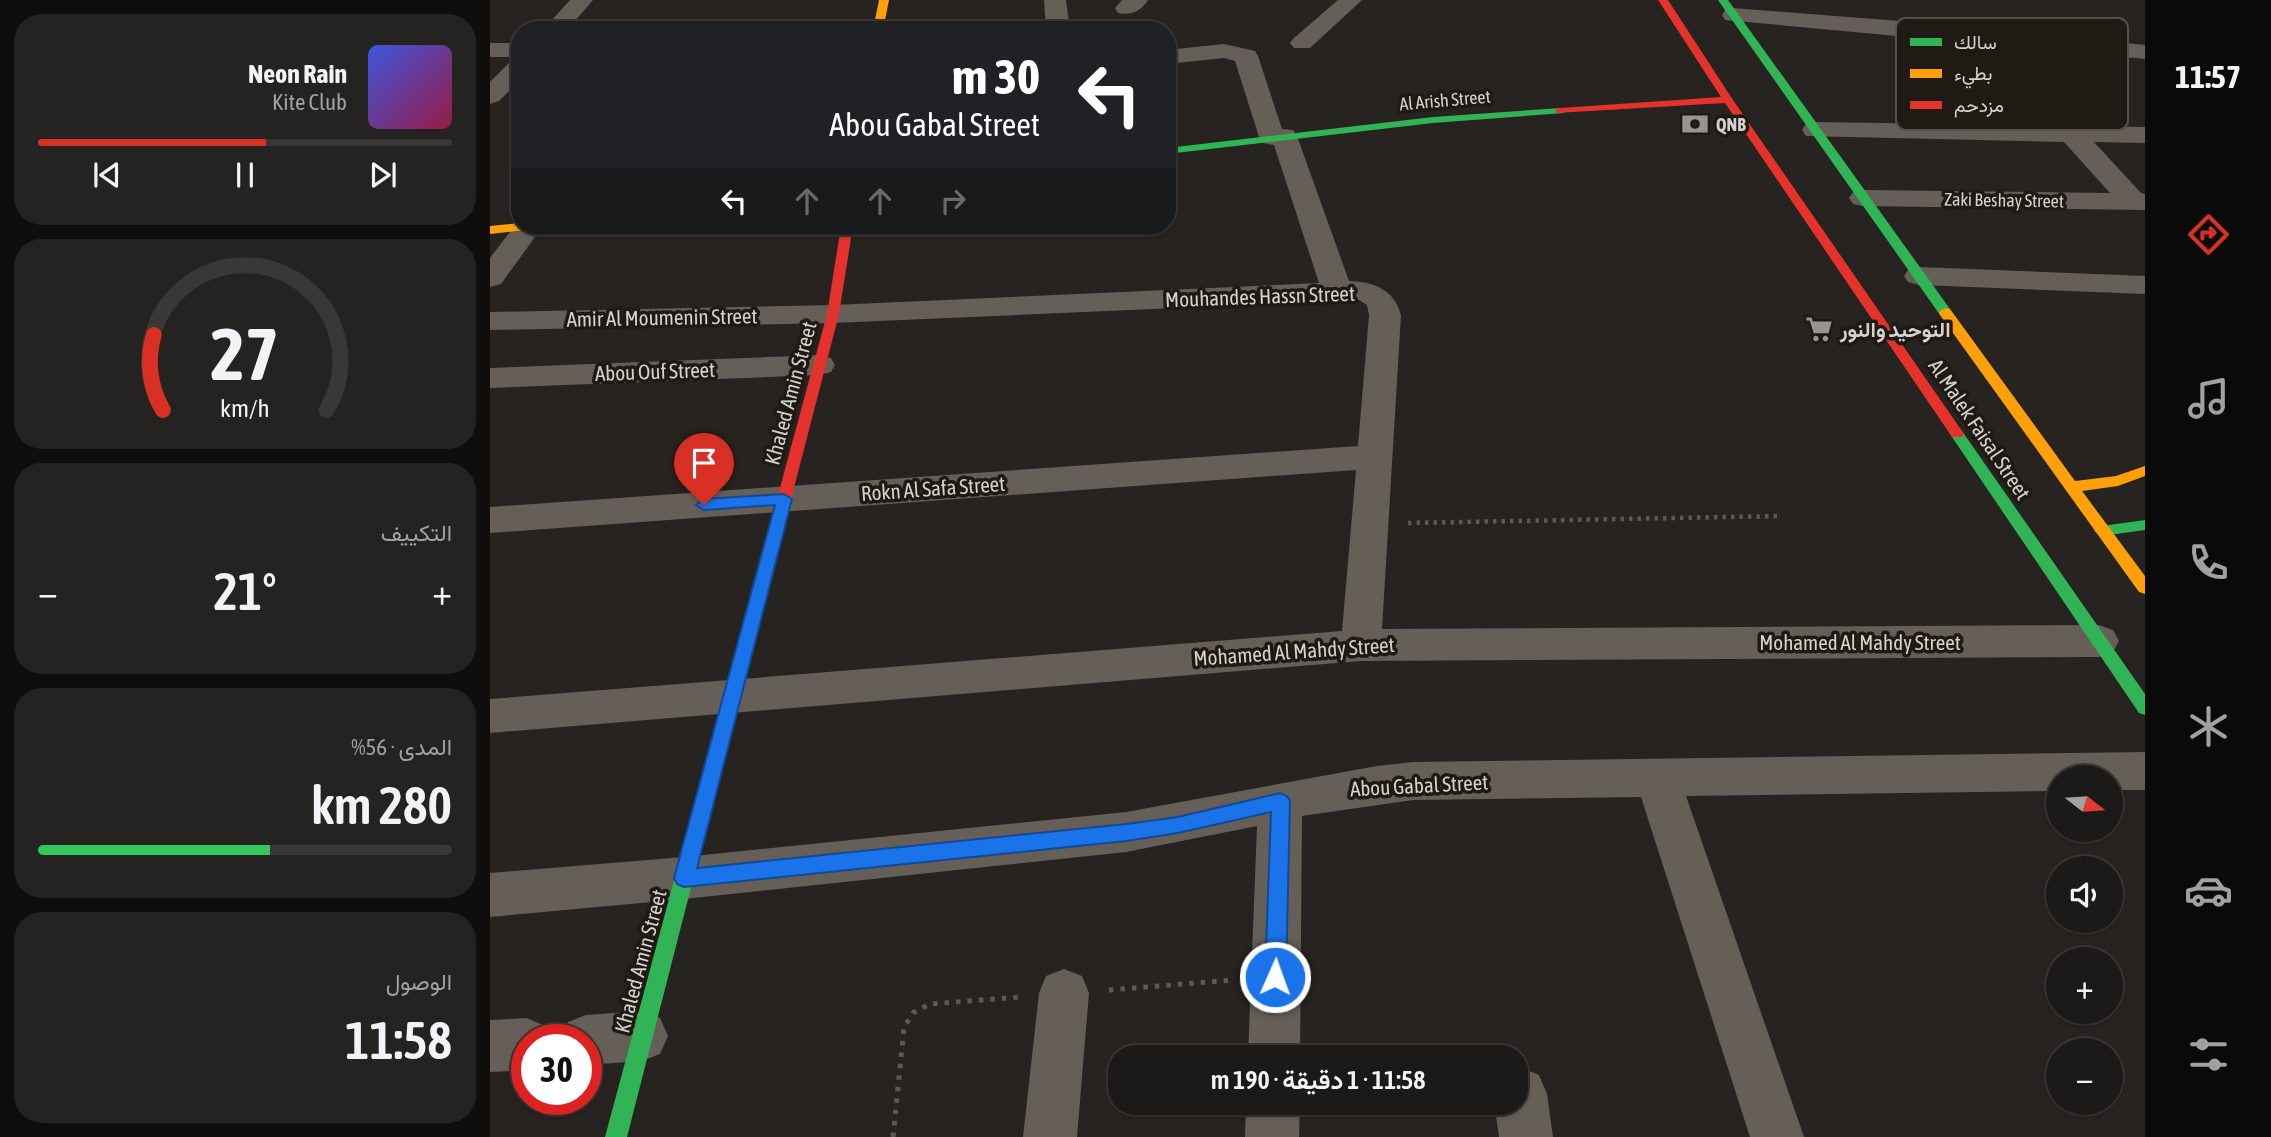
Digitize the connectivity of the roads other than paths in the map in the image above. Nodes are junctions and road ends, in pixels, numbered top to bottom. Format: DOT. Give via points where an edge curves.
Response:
graph roads {
  1 [pos="582,0"];
  2 [pos="884,0"];
  3 [pos="1055,0"];
  4 [pos="1351,0"];
  5 [pos="1663,0"];
  6 [pos="1728,8"];
  7 [pos="562,21"];
  8 [pos="880,21"];
  9 [pos="1057,21"];
  10 [pos="1896,26"];
  11 [pos="1302,43"];
  12 [pos="490,50"];
  13 [pos="511,50"];
  14 [pos="1176,56"];
  15 [pos="511,75"];
  16 [pos="490,96"];
  17 [pos="1728,100"];
  18 [pos="1815,130"];
  19 [pos="2071,133"];
  20 [pos="2145,135"];
  21 [pos="1278,137"];
  22 [pos="1176,149"];
  23 [pos="1863,198"];
  24 [pos="2138,202"];
  25 [pos="511,228"];
  26 [pos="490,230"];
  27 [pos="521,235"];
  28 [pos="846,235"];
  29 [pos="1920,276"];
  30 [pos="490,278"];
  31 [pos="2145,285"];
  32 [pos="1336,291"];
  33 [pos="833,314"];
  34 [pos="490,321"];
  35 [pos="819,365"];
  36 [pos="490,378"];
  37 [pos="1376,457"];
  38 [pos="2145,471"];
  39 [pos="2070,487"];
  40 [pos="784,499"];
  41 [pos="490,520"];
  42 [pos="2145,525"];
  43 [pos="2102,531"];
  44 [pos="2144,585"];
  45 [pos="2099,641"];
  46 [pos="1362,645"];
  47 [pos="732,697"];
  48 [pos="2145,708"];
  49 [pos="490,716"];
  50 [pos="2145,771"];
  51 [pos="1658,779"];
  52 [pos="1280,801"];
  53 [pos="684,878"];
  54 [pos="490,895"];
  55 [pos="1064,993"];
  56 [pos="642,1036"];
  57 [pos="602,1039"];
  58 [pos="511,1045"];
  59 [pos="1274,1045"];
  60 [pos="490,1046"];
  61 [pos="1273,1115"];
  62 [pos="616,1137"];
  63 [pos="1050,1137"];
  64 [pos="1272,1137"];
  65 [pos="1777,1137"];
  1 -- 7 [label="street"];
  2 -- 8 [label="main road"];
  3 -- 9 [label="street"];
  4 -- 11 [label="street"];
  5 -- 17 [label="main road, Al Malek Faisal Street"];
  6 -- 10 [label="street"];
  6 -- 18 [label="main road, Al Malek Faisal Street"];
  12 -- 13 [label="street"];
  14 -- 21 [label="street" via="1233,51 1246,56"];
  15 -- 16 [label="street"];
  17 -- 21 [label="main road, Al Arish Street" via="1433,120"];
  17 -- 45 [label="main road, Al Malek Faisal Street"];
  18 -- 19 [label="street"];
  18 -- 23 [label="main road, Al Malek Faisal Street"];
  19 -- 20 [label="street"];
  19 -- 24 [label="street"];
  21 -- 22 [label="main road, Al Arish Street"];
  21 -- 32 [label="street"];
  23 -- 24 [label="street, Zaki Beshay Street"];
  23 -- 29 [label="main road, Al Malek Faisal Street"];
  25 -- 26 [label="main road"];
  27 -- 30 [label="street"];
  28 -- 33 [label="main road, Khaled Amin Street"];
  29 -- 31 [label="street"];
  29 -- 39 [label="main road, Al Malek Faisal Street"];
  32 -- 33 [label="street, Mouhandes Hassn Street"];
  32 -- 37 [label="street, Mouhandes Hassn Street" via="1372,294 1385,308"];
  33 -- 34 [label="street, Amir Al Moumenin Street"];
  33 -- 35 [label="main road, Khaled Amin Street"];
  35 -- 36 [label="street, Abou Ouf Street"];
  35 -- 40 [label="main road, Khaled Amin Street"];
  37 -- 40 [label="street, Rokn Al Safa Street"];
  37 -- 46 [label="street, Mouhandes Hassn Street"];
  38 -- 39 [label="main road" via="2118,481"];
  39 -- 43 [label="main road, Al Malek Faisal Street"];
  40 -- 41 [label="street, Rokn Al Safa Street"];
  40 -- 47 [label="main road, Khaled Amin Street"];
  42 -- 43 [label="main road"];
  43 -- 44 [label="main road, Al Malek Faisal Street"];
  45 -- 46 [label="street, Mohamed Al Mahdy Street"];
  45 -- 48 [label="main road, Al Malek Faisal Street"];
  46 -- 47 [label="street, Mohamed Al Mahdy Street"];
  47 -- 49 [label="street, Mohamed Al Mahdy Street"];
  47 -- 53 [label="main road, Khaled Amin Street"];
  50 -- 51 [label="street, Abou Gabal Street"];
  51 -- 52 [label="street, Abou Gabal Street" via="1413,781 1368,784"];
  51 -- 65 [label="street"];
  52 -- 53 [label="street, Abou Gabal Street" via="1126,832"];
  52 -- 59 [label="street"];
  53 -- 54 [label="street, Abou Gabal Street"];
  53 -- 56 [label="main road, Khaled Amin Street"];
  55 -- 63 [label="street"];
  56 -- 57 [label="street"];
  56 -- 62 [label="main road, Khaled Amin Street"];
  58 -- 60 [label="street"];
  61 -- 64 [label="street"];
}
